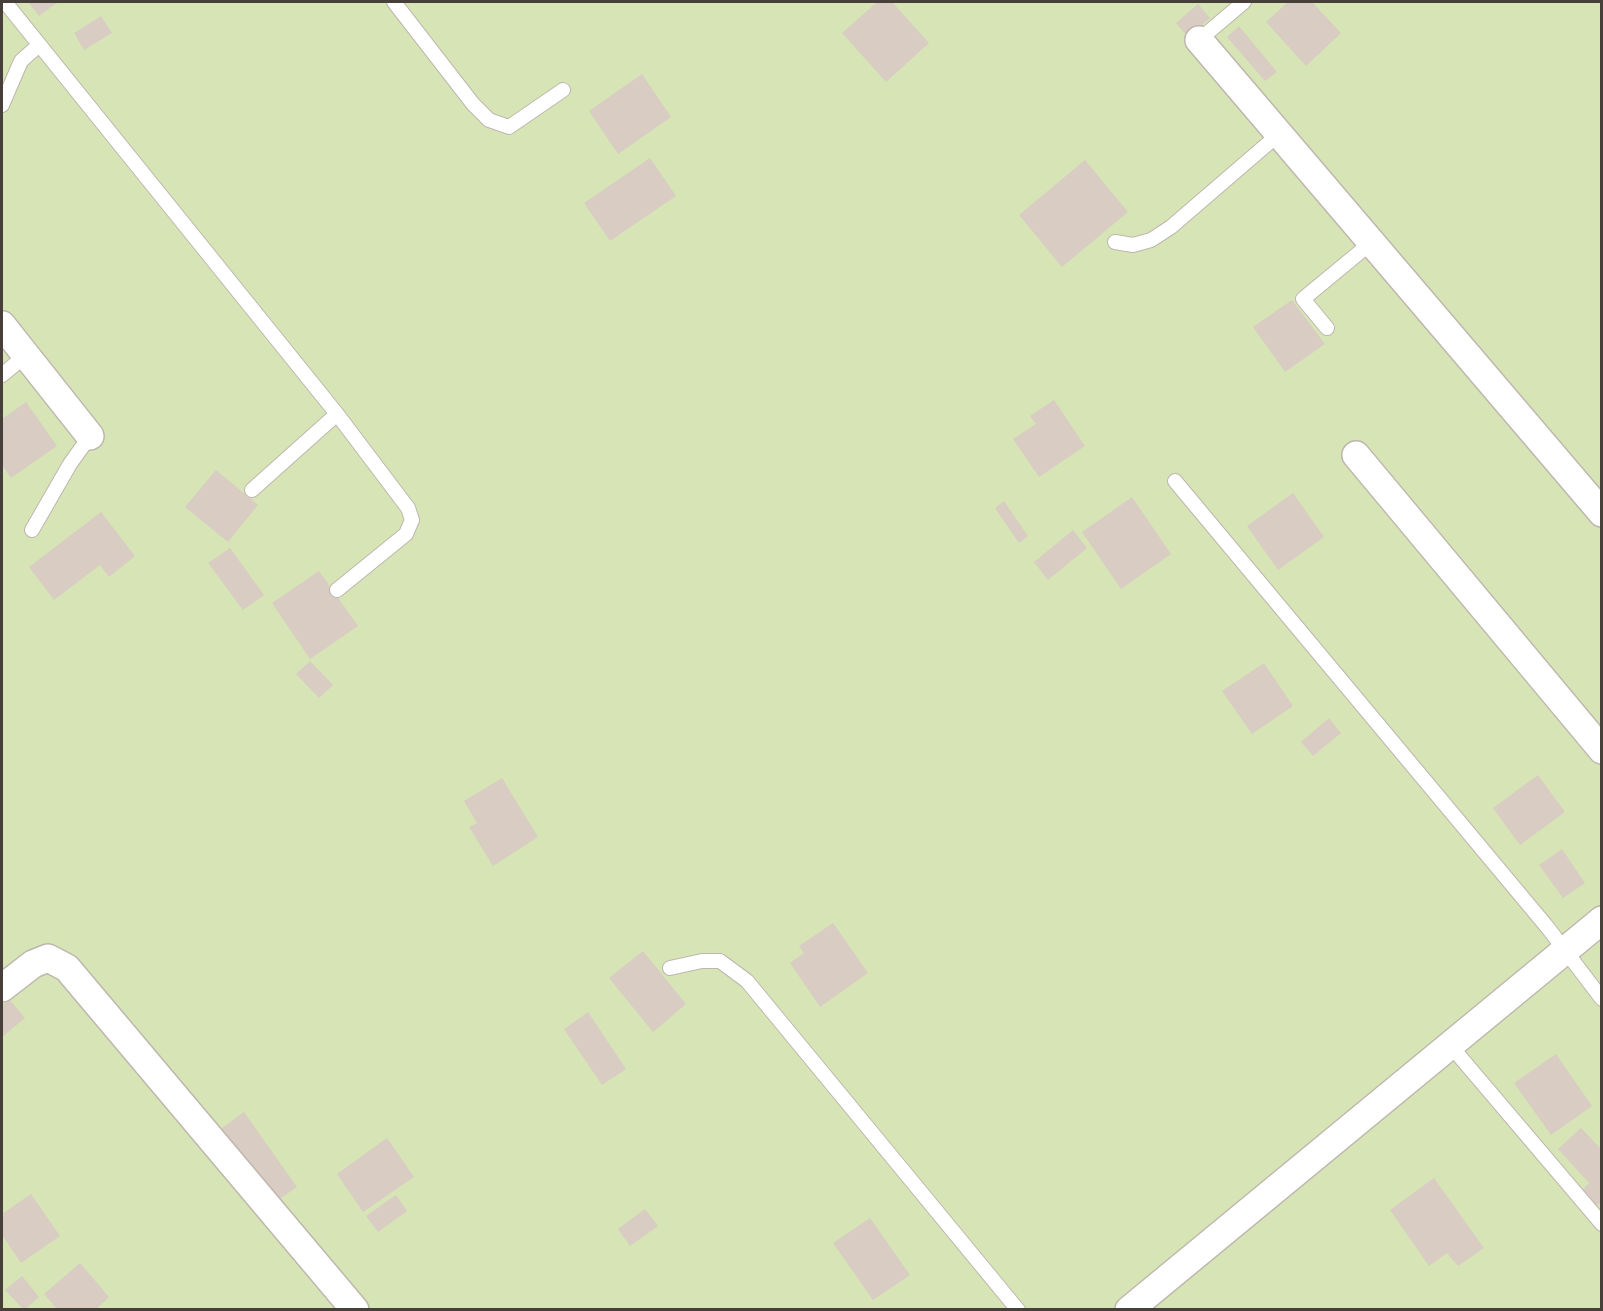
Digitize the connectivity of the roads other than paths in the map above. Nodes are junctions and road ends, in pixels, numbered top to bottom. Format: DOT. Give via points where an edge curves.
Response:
graph roads {
  1 [pos="5,2"];
  2 [pos="394,2"];
  3 [pos="1244,2"];
  4 [pos="1199,39"];
  5 [pos="39,45"];
  6 [pos="563,90"];
  7 [pos="2,105"];
  8 [pos="1279,134"];
  9 [pos="1115,242"];
  10 [pos="1372,242"];
  11 [pos="1327,328"];
  12 [pos="11,343"];
  13 [pos="2,375"];
  14 [pos="337,414"];
  15 [pos="90,436"];
  16 [pos="1356,456"];
  17 [pos="1175,481"];
  18 [pos="252,490"];
  19 [pos="1602,513"];
  20 [pos="32,530"];
  21 [pos="338,590"];
  22 [pos="1602,750"];
  23 [pos="1602,920"];
  24 [pos="1564,950"];
  25 [pos="670,968"];
  26 [pos="2,988"];
  27 [pos="1602,999"];
  28 [pos="1450,1045"];
  29 [pos="1602,1224"];
  30 [pos="355,1310"];
  31 [pos="1018,1310"];
  32 [pos="1129,1310"];
  1 -- 5 [label="lane"];
  2 -- 6 [label="lane" via="489,120 509,127"];
  3 -- 4 [label="lane"];
  4 -- 8 [label="street"];
  5 -- 7 [label="lane" via="21,61"];
  5 -- 14 [label="lane"];
  8 -- 9 [label="lane" via="1171,227 1133,245"];
  8 -- 10 [label="street"];
  10 -- 11 [label="lane" via="1303,299"];
  10 -- 19 [label="street"];
  12 -- 13 [label="lane"];
  12 -- 15 [label="street"];
  14 -- 18 [label="lane"];
  14 -- 21 [label="lane" via="389,480 412,520 406,534"];
  15 -- 20 [label="lane"];
  16 -- 22 [label="street"];
  17 -- 24 [label="lane"];
  23 -- 24 [label="street"];
  24 -- 27 [label="lane"];
  24 -- 28 [label="street"];
  25 -- 31 [label="lane" via="702,960 720,961 747,981"];
  26 -- 30 [label="street" via="33,964 48,958 66,968"];
  28 -- 29 [label="lane"];
  28 -- 32 [label="street"];
}
